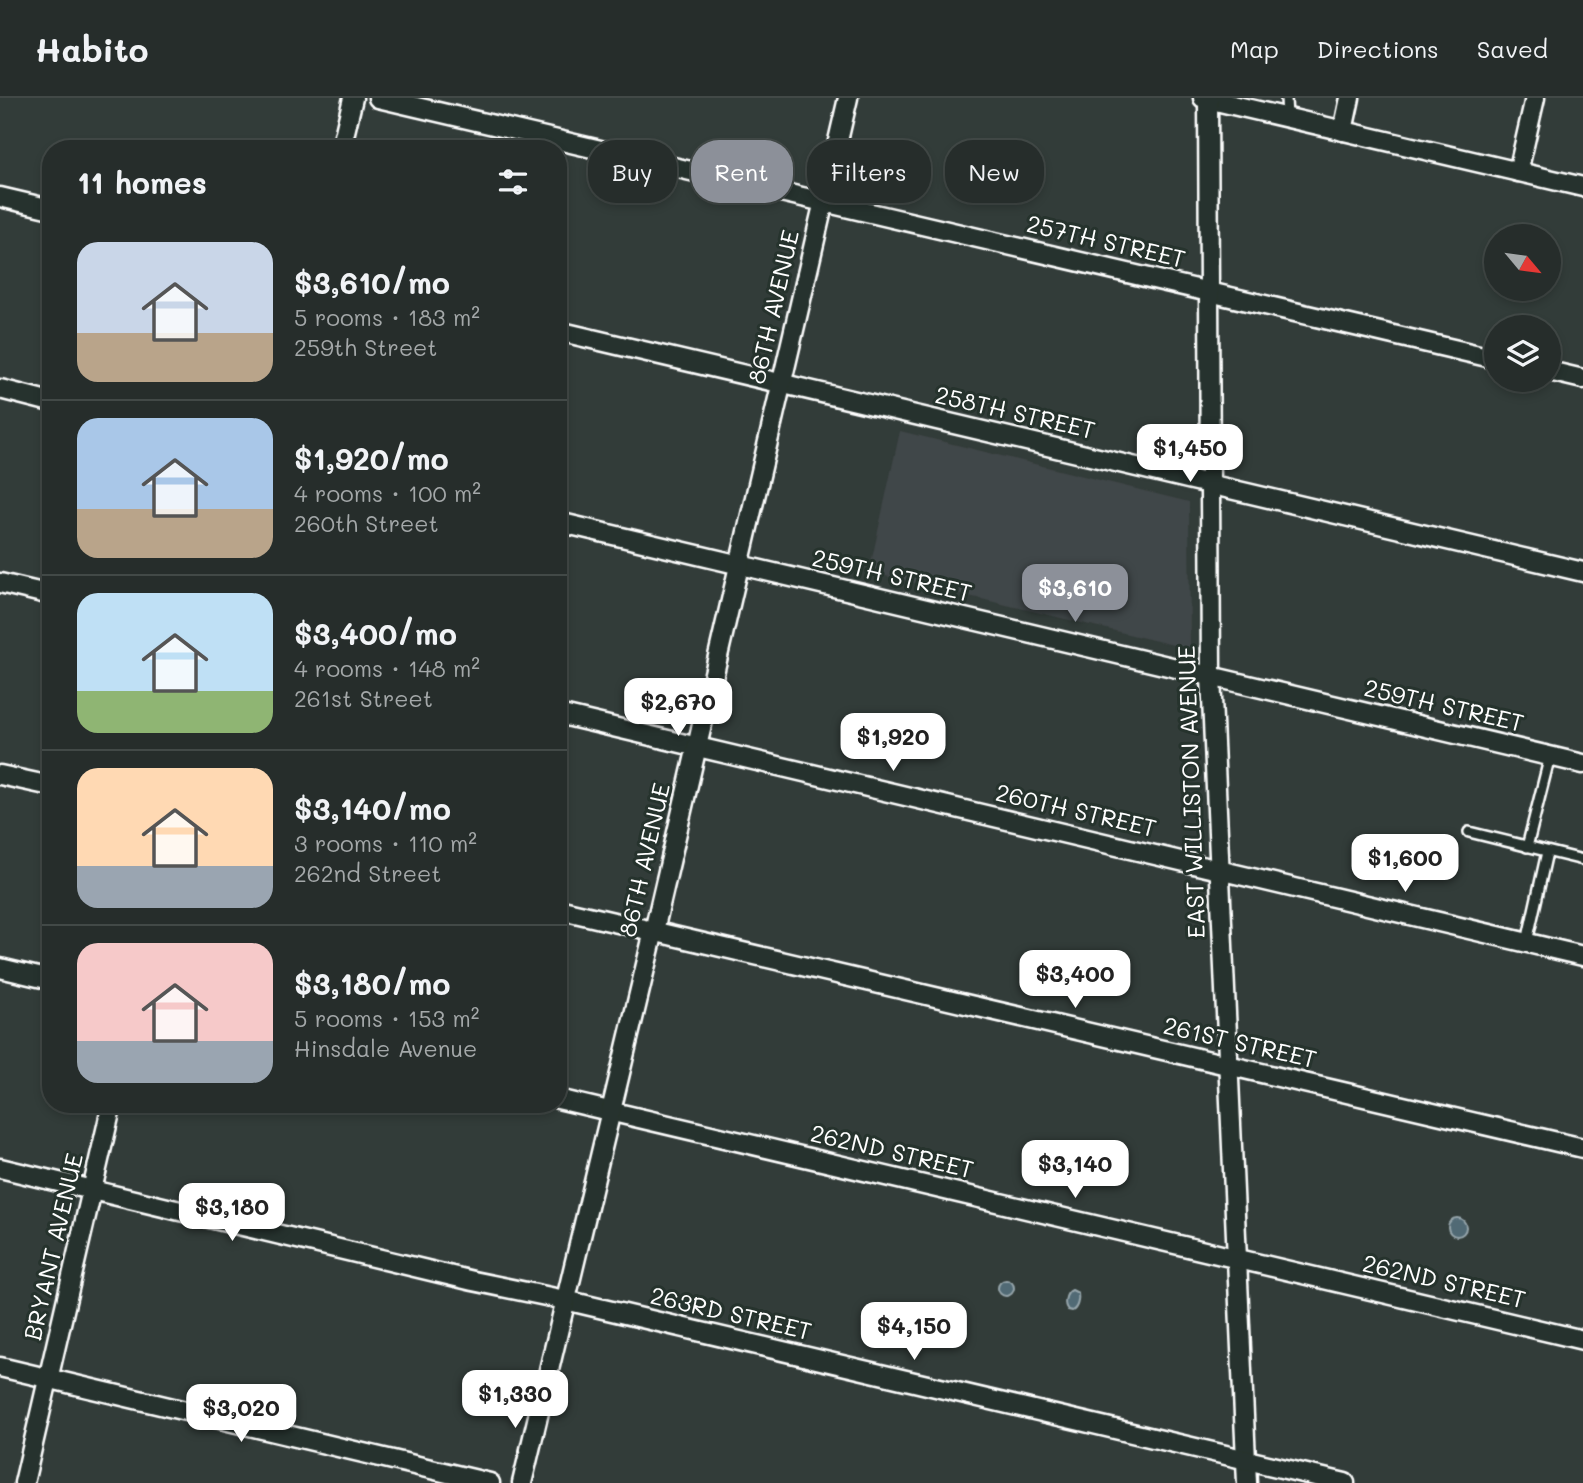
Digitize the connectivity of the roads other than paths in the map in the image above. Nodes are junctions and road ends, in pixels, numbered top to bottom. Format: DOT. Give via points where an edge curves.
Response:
graph roads {
  1 [pos="354,98"];
  2 [pos="378,98"];
  3 [pos="848,98"];
  4 [pos="1206,98"];
  5 [pos="1286,98"];
  6 [pos="1350,98"];
  7 [pos="1535,98"];
  8 [pos="1287,118"];
  9 [pos="1343,131"];
  10 [pos="343,140"];
  11 [pos="560,140"];
  12 [pos="838,140"];
  13 [pos="567,142"];
  14 [pos="1518,172"];
  15 [pos="1583,187"];
  16 [pos="0,197"];
  17 [pos="807,197"];
  18 [pos="824,203"];
  19 [pos="833,203"];
  20 [pos="42,207"];
  21 [pos="1209,291"];
  22 [pos="567,333"];
  23 [pos="1484,356"];
  24 [pos="1561,374"];
  25 [pos="1583,379"];
  26 [pos="780,383"];
  27 [pos="0,389"];
  28 [pos="42,399"];
  29 [pos="1210,484"];
  30 [pos="567,524"];
  31 [pos="738,565"];
  32 [pos="1583,572"];
  33 [pos="0,583"];
  34 [pos="42,593"];
  35 [pos="1211,676"];
  36 [pos="567,716"];
  37 [pos="696,746"];
  38 [pos="1550,756"];
  39 [pos="1583,764"];
  40 [pos="0,775"];
  41 [pos="42,784"];
  42 [pos="1469,832"];
  43 [pos="1527,848"];
  44 [pos="1547,852"];
  45 [pos="1583,859"];
  46 [pos="1218,869"];
  47 [pos="567,911"];
  48 [pos="654,931"];
  49 [pos="1527,942"];
  50 [pos="1583,956"];
  51 [pos="0,968"];
  52 [pos="42,978"];
  53 [pos="1228,1065"];
  54 [pos="567,1101"];
  55 [pos="610,1111"];
  56 [pos="110,1113"];
  57 [pos="1583,1147"];
  58 [pos="0,1168"];
  59 [pos="92,1189"];
  60 [pos="1236,1258"];
  61 [pos="565,1300"];
  62 [pos="1583,1340"];
  63 [pos="0,1367"];
  64 [pos="48,1378"];
  65 [pos="1246,1460"];
  66 [pos="24,1483"];
  67 [pos="490,1483"];
  68 [pos="522,1483"];
  69 [pos="1247,1483"];
  70 [pos="1345,1483"];
  1 -- 10 [label="street"];
  2 -- 11 [label="street, 257TH STREET"];
  3 -- 12 [label="street, 86TH AVENUE"];
  4 -- 8 [label="street"];
  4 -- 21 [label="street, EAST WILLISTON AVENUE"];
  5 -- 8 [label="lane"];
  6 -- 9 [label="street"];
  7 -- 14 [label="street"];
  8 -- 9 [label="street"];
  9 -- 14 [label="street"];
  13 -- 17 [label="street, 257TH STREET"];
  14 -- 15 [label="street"];
  16 -- 20 [label="street"];
  18 -- 26 [label="street, 86TH AVENUE"];
  19 -- 21 [label="street, 257TH STREET"];
  21 -- 23 [label="street, 257TH STREET"];
  21 -- 29 [label="street, EAST WILLISTON AVENUE"];
  22 -- 26 [label="street, 258TH STREET"];
  24 -- 25 [label="street"];
  26 -- 29 [label="street, 258TH STREET"];
  26 -- 31 [label="street, 86TH AVENUE"];
  27 -- 28 [label="street"];
  29 -- 32 [label="street, 258TH STREET"];
  29 -- 35 [label="street, EAST WILLISTON AVENUE"];
  30 -- 31 [label="street, 259TH STREET"];
  31 -- 35 [label="street, 259TH STREET"];
  31 -- 37 [label="street, 86TH AVENUE"];
  33 -- 34 [label="street"];
  35 -- 38 [label="street, 259TH STREET"];
  35 -- 46 [label="street, EAST WILLISTON AVENUE"];
  36 -- 37 [label="street, 260TH STREET"];
  37 -- 46 [label="street, 260TH STREET"];
  37 -- 48 [label="street, 86TH AVENUE"];
  38 -- 39 [label="street, 259TH STREET"];
  38 -- 43 [label="lane"];
  40 -- 41 [label="street"];
  42 -- 43 [label="lane"];
  43 -- 44 [label="lane"];
  44 -- 45 [label="lane"];
  44 -- 49 [label="lane"];
  46 -- 49 [label="street, 260TH STREET"];
  46 -- 53 [label="street, EAST WILLISTON AVENUE"];
  47 -- 48 [label="street, 261ST STREET"];
  48 -- 53 [label="street, 261ST STREET"];
  48 -- 55 [label="street, 86TH AVENUE"];
  49 -- 50 [label="street, 260TH STREET"];
  51 -- 52 [label="street"];
  53 -- 57 [label="street, 261ST STREET"];
  53 -- 60 [label="street, EAST WILLISTON AVENUE"];
  54 -- 55 [label="street, 262ND STREET"];
  55 -- 60 [label="street, 262ND STREET"];
  55 -- 61 [label="street, 86TH AVENUE"];
  56 -- 59 [label="street, BRYANT AVENUE"];
  58 -- 59 [label="street, 263RD STREET"];
  59 -- 61 [label="street, 263RD STREET"];
  59 -- 64 [label="street, BRYANT AVENUE"];
  60 -- 62 [label="street, 262ND STREET"];
  60 -- 65 [label="street, EAST WILLISTON AVENUE"];
  61 -- 65 [label="street, 263RD STREET"];
  61 -- 68 [label="street, 86TH AVENUE"];
  63 -- 64 [label="street"];
  64 -- 66 [label="street, BRYANT AVENUE"];
  64 -- 67 [label="street"];
  65 -- 69 [label="street, EAST WILLISTON AVENUE"];
  65 -- 70 [label="street, 263RD STREET"];
}
